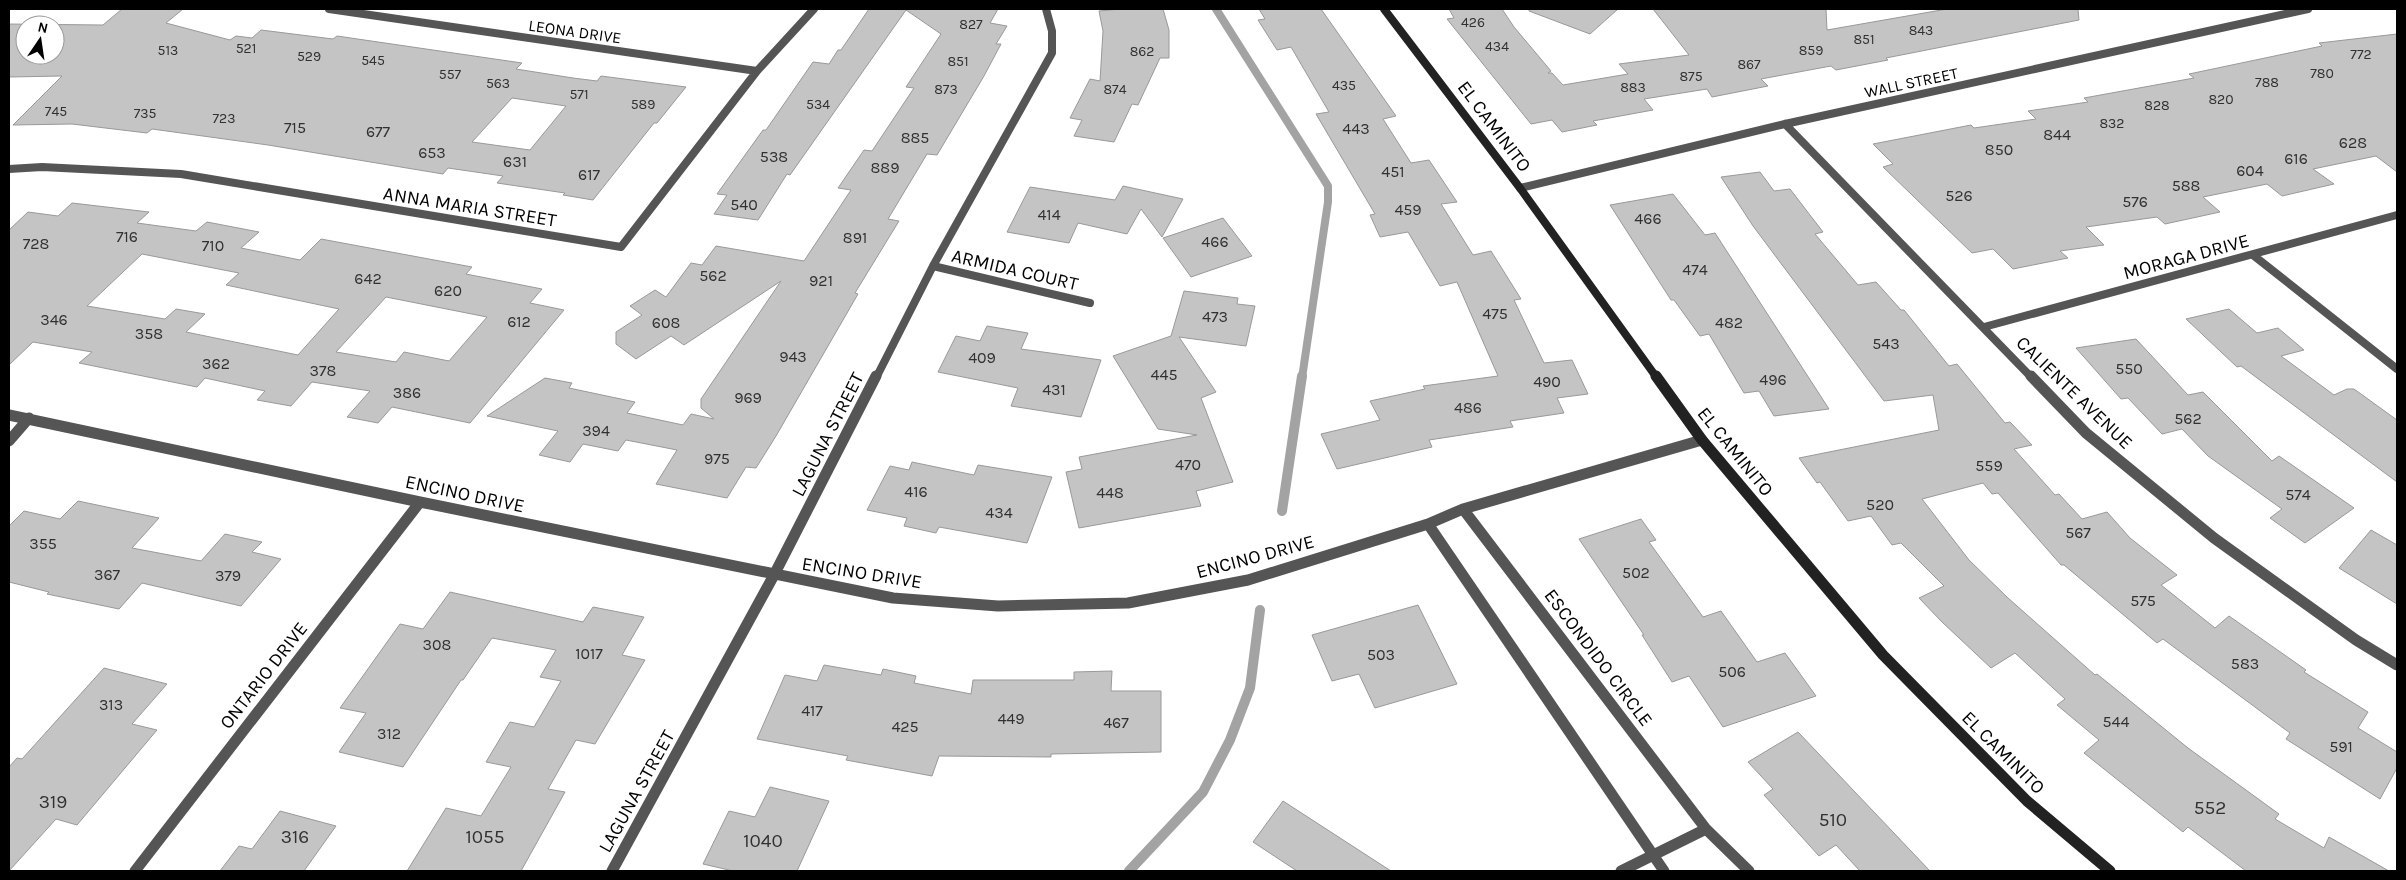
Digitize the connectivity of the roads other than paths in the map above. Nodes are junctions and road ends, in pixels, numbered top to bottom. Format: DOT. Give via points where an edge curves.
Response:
graph roads {
  1 [pos="330,9"];
  2 [pos="814,9"];
  3 [pos="1046,9"];
  4 [pos="1384,9"];
  5 [pos="2308,9"];
  6 [pos="757,71"];
  7 [pos="1785,124"];
  8 [pos="9,169"];
  9 [pos="1520,188"];
  10 [pos="2397,215"];
  11 [pos="2253,255"];
  12 [pos="933,266"];
  13 [pos="1090,303"];
  14 [pos="1984,327"];
  15 [pos="2397,370"];
  16 [pos="9,415"];
  17 [pos="29,418"];
  18 [pos="1702,440"];
  19 [pos="9,441"];
  20 [pos="420,502"];
  21 [pos="1463,509"];
  22 [pos="1428,524"];
  23 [pos="774,575"];
  24 [pos="2397,665"];
  25 [pos="1706,829"];
  26 [pos="1653,855"];
  27 [pos="135,871"];
  28 [pos="612,871"];
  29 [pos="1621,871"];
  30 [pos="1664,871"];
  31 [pos="1749,871"];
  32 [pos="2110,871"];
  1 -- 6 [label="street, LEONA DRIVE"];
  2 -- 6 [label="street, ANNA MARIA STREET"];
  3 -- 12 [label="street, LAGUNA STREET" via="1052,31 1052,53"];
  4 -- 9 [label="street, EL CAMINITO"];
  5 -- 7 [label="street, WALL STREET"];
  6 -- 8 [label="street, ANNA MARIA STREET" via="621,247 181,174 42,167"];
  7 -- 9 [label="street, WALL STREET"];
  7 -- 14 [label="street, CALIENTE AVENUE"];
  9 -- 18 [label="street, EL CAMINITO"];
  10 -- 11 [label="street, MORAGA DRIVE"];
  11 -- 14 [label="street, MORAGA DRIVE"];
  11 -- 15 [label="street"];
  12 -- 13 [label="street, ARMIDA COURT"];
  12 -- 23 [label="street, LAGUNA STREET"];
  14 -- 24 [label="street, CALIENTE AVENUE" via="2086,433 2206,532 2356,640"];
  16 -- 17 [label="street, ENCINO DRIVE"];
  17 -- 19 [label="street"];
  17 -- 20 [label="street, ENCINO DRIVE"];
  18 -- 21 [label="street, ENCINO DRIVE"];
  18 -- 32 [label="street, EL CAMINITO" via="1883,654 2027,802"];
  20 -- 23 [label="street, ENCINO DRIVE"];
  20 -- 27 [label="street, ONTARIO DRIVE"];
  21 -- 22 [label="street, ENCINO DRIVE"];
  21 -- 25 [label="street, ESCONDIDO CIRCLE"];
  22 -- 23 [label="street, ENCINO DRIVE" via="1248,580 1128,603 998,606 893,598"];
  22 -- 26 [label="street"];
  23 -- 28 [label="street, LAGUNA STREET"];
  25 -- 26 [label="street"];
  25 -- 31 [label="street, ESCONDIDO CIRCLE"];
  26 -- 29 [label="street"];
  26 -- 30 [label="street"];
}
